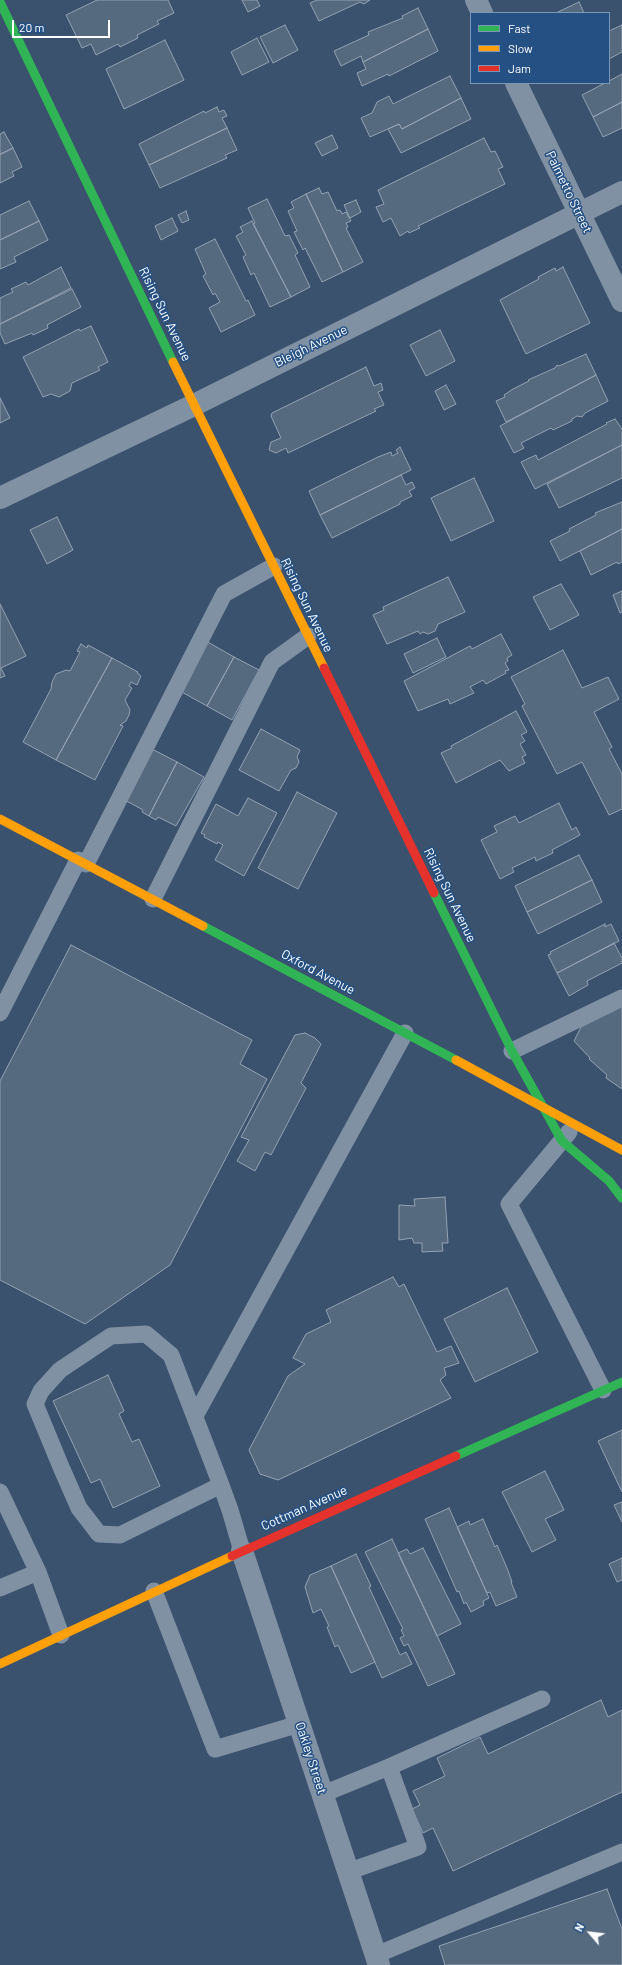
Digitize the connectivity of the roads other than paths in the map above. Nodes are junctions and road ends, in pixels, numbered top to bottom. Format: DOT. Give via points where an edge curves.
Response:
graph roads {
  1 [pos="476,0"];
  2 [pos="0,2"];
  3 [pos="482,12"];
  4 [pos="516,84"];
  5 [pos="622,192"];
  6 [pos="579,213"];
  7 [pos="622,301"];
  8 [pos="194,405"];
  9 [pos="0,498"];
  10 [pos="274,566"];
  11 [pos="308,636"];
  12 [pos="0,820"];
  13 [pos="82,862"];
  14 [pos="153,899"];
  15 [pos="622,998"];
  16 [pos="0,1013"];
  17 [pos="405,1033"];
  18 [pos="512,1051"];
  19 [pos="542,1106"];
  20 [pos="575,1124"];
  21 [pos="562,1141"];
  22 [pos="622,1150"];
  23 [pos="622,1198"];
  24 [pos="622,1382"];
  25 [pos="603,1390"];
  26 [pos="195,1416"];
  27 [pos="221,1485"];
  28 [pos="0,1492"];
  29 [pos="242,1551"];
  30 [pos="38,1572"];
  31 [pos="0,1588"];
  32 [pos="154,1592"];
  33 [pos="61,1635"];
  34 [pos="0,1664"];
  35 [pos="542,1699"];
  36 [pos="299,1724"];
  37 [pos="389,1767"];
  38 [pos="323,1794"];
  39 [pos="622,1852"];
  40 [pos="347,1872"];
  41 [pos="378,1960"];
  1 -- 3 [label="street"];
  2 -- 8 [label="main road, Rising Sun Avenue"];
  4 -- 6 [label="street, Palmetto Street"];
  5 -- 6 [label="street, Bleigh Avenue"];
  6 -- 7 [label="street, Palmetto Street"];
  6 -- 8 [label="street, Bleigh Avenue"];
  8 -- 9 [label="street, Bleigh Avenue"];
  8 -- 10 [label="main road, Rising Sun Avenue"];
  10 -- 11 [label="main road, Rising Sun Avenue"];
  10 -- 13 [label="lane" via="224,594"];
  11 -- 14 [label="lane" via="272,662"];
  11 -- 18 [label="main road, Rising Sun Avenue"];
  12 -- 13 [label="main road, Oxford Avenue"];
  13 -- 14 [label="main road, Oxford Avenue"];
  13 -- 16 [label="lane"];
  14 -- 17 [label="main road, Oxford Avenue"];
  15 -- 18 [label="lane"];
  17 -- 19 [label="main road, Oxford Avenue"];
  17 -- 26 [label="lane"];
  18 -- 19 [label="main road, Rising Sun Avenue"];
  19 -- 20 [label="main road, Oxford Avenue"];
  19 -- 21 [label="main road, Rising Sun Avenue"];
  20 -- 21 [label="lane"];
  20 -- 22 [label="main road, Oxford Avenue"];
  21 -- 23 [label="main road, Rising Sun Avenue" via="609,1181"];
  21 -- 25 [label="lane" via="509,1204"];
  24 -- 25 [label="main road, Cottman Avenue"];
  25 -- 29 [label="main road, Cottman Avenue"];
  26 -- 27 [label="lane"];
  26 -- 27 [label="lane" via="171,1355 146,1334 111,1336 60,1370 41,1391 35,1404 79,1508 99,1534 120,1535"];
  27 -- 29 [label="lane"];
  28 -- 30 [label="lane"];
  29 -- 32 [label="main road, Cottman Avenue"];
  29 -- 36 [label="street, Oakley Street"];
  30 -- 31 [label="lane"];
  30 -- 33 [label="lane"];
  32 -- 33 [label="main road, Cottman Avenue"];
  32 -- 36 [label="lane" via="215,1749"];
  33 -- 34 [label="main road, Cottman Avenue"];
  35 -- 37 [label="lane"];
  36 -- 38 [label="street, Oakley Street"];
  37 -- 38 [label="lane"];
  37 -- 40 [label="lane" via="418,1847"];
  38 -- 40 [label="street, Oakley Street"];
  39 -- 41 [label="lane"];
  40 -- 41 [label="street, Oakley Street"];
}
